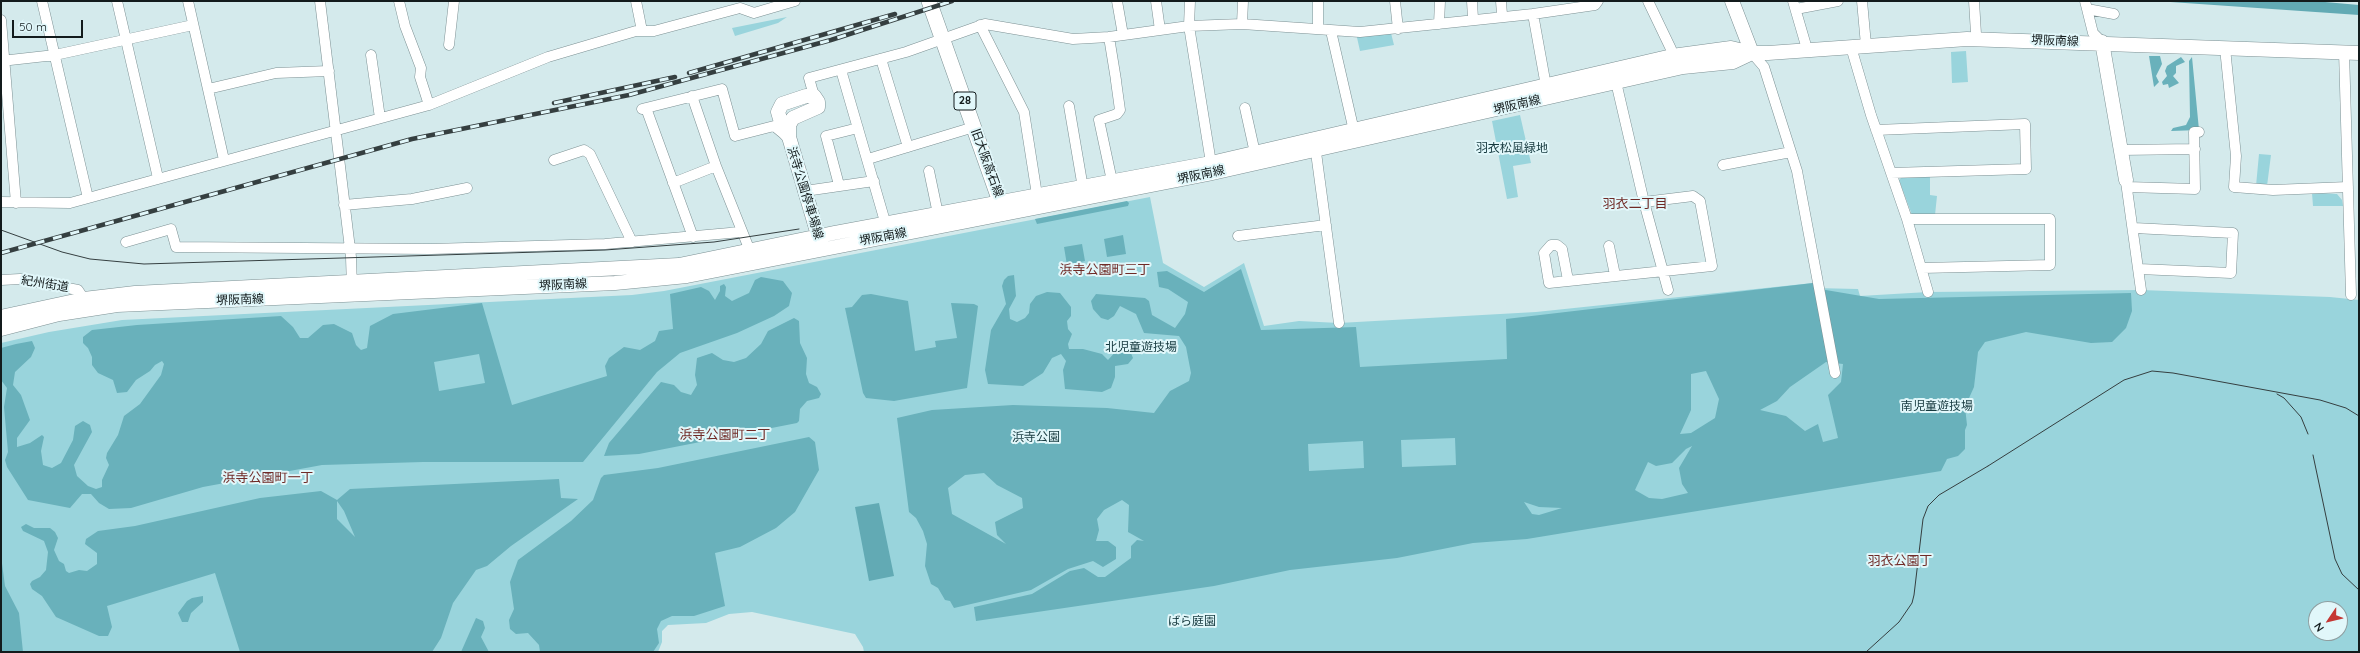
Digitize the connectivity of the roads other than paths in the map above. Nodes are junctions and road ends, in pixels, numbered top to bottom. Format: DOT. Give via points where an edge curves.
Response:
graph roads {
  1 [pos="42,1"];
  2 [pos="117,1"];
  3 [pos="188,1"];
  4 [pos="320,1"];
  5 [pos="399,1"];
  6 [pos="454,1"];
  7 [pos="636,1"];
  8 [pos="795,1"];
  9 [pos="930,1"];
  10 [pos="1117,1"];
  11 [pos="1156,1"];
  12 [pos="1190,1"];
  13 [pos="1243,1"];
  14 [pos="1318,1"];
  15 [pos="1395,1"];
  16 [pos="1440,1"];
  17 [pos="1472,1"];
  18 [pos="1501,1"];
  19 [pos="1598,1"];
  20 [pos="1648,1"];
  21 [pos="1732,1"];
  22 [pos="1838,1"];
  23 [pos="1862,1"];
  24 [pos="1974,1"];
  25 [pos="739,4"];
  26 [pos="1795,5"];
  27 [pos="2086,5"];
  28 [pos="1533,14"];
  29 [pos="2114,14"];
  30 [pos="1502,15"];
  31 [pos="1473,19"];
  32 [pos="1,20"];
  33 [pos="1242,24"];
  34 [pos="1439,24"];
  35 [pos="193,25"];
  36 [pos="980,25"];
  37 [pos="1189,26"];
  38 [pos="1318,29"];
  39 [pos="1398,29"];
  40 [pos="1160,30"];
  41 [pos="642,31"];
  42 [pos="1331,31"];
  43 [pos="1976,34"];
  44 [pos="1123,35"];
  45 [pos="1109,37"];
  46 [pos="943,39"];
  47 [pos="126,40"];
  48 [pos="2102,42"];
  49 [pos="449,45"];
  50 [pos="1866,45"];
  51 [pos="1851,47"];
  52 [pos="2225,48"];
  53 [pos="1807,50"];
  54 [pos="2344,51"];
  55 [pos="2359,52"];
  56 [pos="1752,53"];
  57 [pos="54,55"];
  58 [pos="371,55"];
  59 [pos="1672,58"];
  60 [pos="881,59"];
  61 [pos="2,61"];
  62 [pos="841,70"];
  63 [pos="329,71"];
  64 [pos="1616,82"];
  65 [pos="1546,86"];
  66 [pos="208,89"];
  67 [pos="692,96"];
  68 [pos="814,96"];
  69 [pos="429,105"];
  70 [pos="1069,106"];
  71 [pos="1245,108"];
  72 [pos="380,118"];
  73 [pos="974,127"];
  74 [pos="858,128"];
  75 [pos="337,130"];
  76 [pos="1876,130"];
  77 [pos="1354,131"];
  78 [pos="2199,132"];
  79 [pos="788,137"];
  80 [pos="1315,145"];
  81 [pos="908,147"];
  82 [pos="2195,149"];
  83 [pos="2120,150"];
  84 [pos="1791,152"];
  85 [pos="1255,153"];
  86 [pos="868,159"];
  87 [pos="224,160"];
  88 [pos="554,160"];
  89 [pos="1211,163"];
  90 [pos="1723,165"];
  91 [pos="716,166"];
  92 [pos="929,172"];
  93 [pos="1891,173"];
  94 [pos="158,178"];
  95 [pos="874,181"];
  96 [pos="1112,181"];
  97 [pos="673,183"];
  98 [pos="2127,183"];
  99 [pos="839,185"];
  100 [pos="2348,187"];
  101 [pos="467,188"];
  102 [pos="805,191"];
  103 [pos="1084,192"];
  104 [pos="1037,195"];
  105 [pos="88,198"];
  106 [pos="1,202"];
  107 [pos="1644,202"];
  108 [pos="16,203"];
  109 [pos="344,205"];
  110 [pos="1003,207"];
  111 [pos="2354,210"];
  112 [pos="938,214"];
  113 [pos="1907,219"];
  114 [pos="886,225"];
  115 [pos="1326,225"];
  116 [pos="2134,228"];
  117 [pos="741,232"];
  118 [pos="1238,236"];
  119 [pos="693,237"];
  120 [pos="126,242"];
  121 [pos="632,242"];
  122 [pos="820,243"];
  123 [pos="1609,246"];
  124 [pos="350,250"];
  125 [pos="750,251"];
  126 [pos="1922,268"];
  127 [pos="2139,269"];
  128 [pos="1663,271"];
  129 [pos="1615,275"];
  130 [pos="1,280"];
  131 [pos="1568,280"];
  132 [pos="352,290"];
  133 [pos="1668,290"];
  134 [pos="2141,290"];
  135 [pos="1928,292"];
  136 [pos="2351,295"];
  137 [pos="84,299"];
  138 [pos="1,317"];
  139 [pos="1340,323"];
  140 [pos="1,330"];
  141 [pos="1835,372"];
  1 -- 57 [label="street"];
  2 -- 47 [label="street"];
  3 -- 35 [label="street"];
  4 -- 63 [label="street"];
  5 -- 69 [label="street" via="405,26 421,68 420,77"];
  6 -- 49 [label="street"];
  7 -- 41 [label="street"];
  8 -- 25 [label="street" via="754,13"];
  9 -- 46 [label="main road, 旧大阪高石線 / 28"];
  10 -- 44 [label="street"];
  11 -- 40 [label="street"];
  12 -- 37 [label="street"];
  13 -- 33 [label="street"];
  14 -- 38 [label="street"];
  15 -- 39 [label="street"];
  16 -- 34 [label="street"];
  17 -- 31 [label="street"];
  18 -- 30 [label="street"];
  19 -- 28 [label="street" via="1595,5"];
  20 -- 59 [label="street"];
  21 -- 56 [label="main road"];
  22 -- 26 [label="street"];
  23 -- 50 [label="street"];
  24 -- 43 [label="street"];
  25 -- 41 [label="street" via="667,28"];
  26 -- 53 [label="street"];
  27 -- 29 [label="street"];
  27 -- 48 [label="street" via="2093,32"];
  28 -- 30 [label="street"];
  28 -- 65 [label="street"];
  30 -- 31 [label="street"];
  31 -- 34 [label="street"];
  32 -- 61 [label="street"];
  33 -- 37 [label="street"];
  33 -- 38 [label="street"];
  34 -- 39 [label="street"];
  35 -- 47 [label="street"];
  35 -- 66 [label="street"];
  36 -- 45 [label="street" via="1073,39"];
  36 -- 46 [label="street"];
  36 -- 104 [label="street" via="1024,112"];
  37 -- 40 [label="street"];
  37 -- 89 [label="street"];
  38 -- 42 [label="street"];
  39 -- 42 [label="street"];
  40 -- 44 [label="street"];
  41 -- 69 [label="street" via="548,57"];
  42 -- 77 [label="street"];
  44 -- 45 [label="street"];
  45 -- 96 [label="street" via="1120,110 1117,114 1099,120"];
  46 -- 60 [label="street"];
  46 -- 73 [label="main road, 旧大阪高石線 / 28"];
  47 -- 57 [label="street"];
  47 -- 94 [label="street"];
  48 -- 50 [label="main road, 堺阪南線" via="1967,39"];
  48 -- 52 [label="main road, 堺阪南線"];
  48 -- 83 [label="main road"];
  50 -- 51 [label="main road, 堺阪南線"];
  51 -- 53 [label="main road, 堺阪南線"];
  51 -- 76 [label="street"];
  52 -- 54 [label="main road, 堺阪南線"];
  52 -- 100 [label="street" via="2236,156 2234,187 2273,190"];
  53 -- 56 [label="main road, 堺阪南線"];
  54 -- 55 [label="main road, 堺阪南線"];
  54 -- 100 [label="street"];
  56 -- 59 [label="main road, 堺阪南線" via="1731,48"];
  56 -- 64 [label="main road, 堺阪南線" via="1733,62 1683,67"];
  56 -- 84 [label="street" via="1764,67"];
  57 -- 61 [label="street"];
  57 -- 105 [label="street"];
  58 -- 72 [label="street"];
  59 -- 65 [label="main road, 堺阪南線"];
  60 -- 62 [label="street"];
  60 -- 81 [label="street"];
  61 -- 108 [label="street"];
  62 -- 68 [label="street" via="810,78"];
  62 -- 74 [label="street"];
  63 -- 66 [label="street" via="276,73"];
  63 -- 75 [label="street"];
  64 -- 80 [label="main road, 堺阪南線"];
  64 -- 107 [label="street"];
  65 -- 77 [label="main road, 堺阪南線"];
  66 -- 87 [label="street"];
  67 -- 79 [label="street" via="722,89 735,136 774,126"];
  67 -- 91 [label="street"];
  67 -- 97 [label="street" via="644,108"];
  68 -- 79 [label="main road, 浜寺公園停車場線" via="806,96 780,106 779,117"];
  69 -- 72 [label="street"];
  70 -- 103 [label="street"];
  71 -- 85 [label="street"];
  72 -- 75 [label="street"];
  73 -- 81 [label="street"];
  73 -- 110 [label="main road, 旧大阪高石線 / 28"];
  74 -- 86 [label="street"];
  74 -- 99 [label="street" via="826,136"];
  75 -- 87 [label="street"];
  75 -- 109 [label="street"];
  76 -- 93 [label="street"];
  76 -- 93 [label="street" via="2025,124 2026,169"];
  77 -- 80 [label="main road, 堺阪南線"];
  78 -- 82 [label="street" via="2194,132"];
  79 -- 102 [label="main road, 浜寺公園停車場線"];
  80 -- 85 [label="main road, 堺阪南線"];
  80 -- 103 [label="main road, 堺阪南線"];
  80 -- 115 [label="street"];
  81 -- 86 [label="street"];
  82 -- 83 [label="street"];
  82 -- 98 [label="street" via="2195,189"];
  83 -- 98 [label="main road"];
  84 -- 90 [label="street"];
  84 -- 141 [label="street" via="1804,206"];
  85 -- 89 [label="main road, 堺阪南線"];
  86 -- 95 [label="street"];
  87 -- 94 [label="street"];
  88 -- 121 [label="street" via="584,150 590,154"];
  89 -- 96 [label="main road, 堺阪南線"];
  91 -- 97 [label="street"];
  91 -- 117 [label="street"];
  92 -- 112 [label="street"];
  93 -- 113 [label="street"];
  94 -- 105 [label="street"];
  95 -- 99 [label="street"];
  95 -- 114 [label="street"];
  96 -- 103 [label="main road, 堺阪南線"];
  97 -- 119 [label="street"];
  98 -- 116 [label="street"];
  99 -- 102 [label="street"];
  100 -- 111 [label="street"];
  101 -- 109 [label="street" via="412,199"];
  102 -- 122 [label="main road, 浜寺公園停車場線"];
  103 -- 104 [label="main road, 堺阪南線"];
  103 -- 110 [label="main road, 堺阪南線"];
  104 -- 110 [label="main road, 堺阪南線"];
  105 -- 108 [label="street" via="70,203"];
  106 -- 108 [label="street"];
  107 -- 128 [label="street"];
  107 -- 128 [label="street" via="1693,196 1700,201 1712,266"];
  109 -- 124 [label="street"];
  110 -- 112 [label="main road, 堺阪南線"];
  110 -- 122 [label="main road, 堺阪南線"];
  111 -- 136 [label="street"];
  112 -- 114 [label="main road, 堺阪南線"];
  113 -- 126 [label="street"];
  113 -- 126 [label="street" via="2050,219 2050,265"];
  114 -- 122 [label="main road, 堺阪南線"];
  115 -- 118 [label="street"];
  115 -- 139 [label="street"];
  116 -- 127 [label="street"];
  116 -- 127 [label="street" via="2233,233 2231,273"];
  117 -- 119 [label="street"];
  117 -- 125 [label="street"];
  119 -- 121 [label="street"];
  120 -- 124 [label="street" via="171,229 176,247"];
  121 -- 124 [label="street"];
  122 -- 125 [label="main road, 堺阪南線"];
  122 -- 132 [label="main road, 堺阪南線" via="710,272 648,281"];
  123 -- 129 [label="street"];
  124 -- 132 [label="street"];
  125 -- 132 [label="main road, 堺阪南線" via="660,267"];
  126 -- 135 [label="street"];
  127 -- 134 [label="street"];
  128 -- 129 [label="street"];
  128 -- 133 [label="street"];
  129 -- 131 [label="street"];
  130 -- 137 [label="street, 紀州街道" via="20,279 78,290"];
  132 -- 137 [label="main road, 堺阪南線" via="134,293"];
  132 -- 140 [label="main road, 堺阪南線" via="118,306 59,314"];
  137 -- 138 [label="main road, 堺阪南線"];
}
